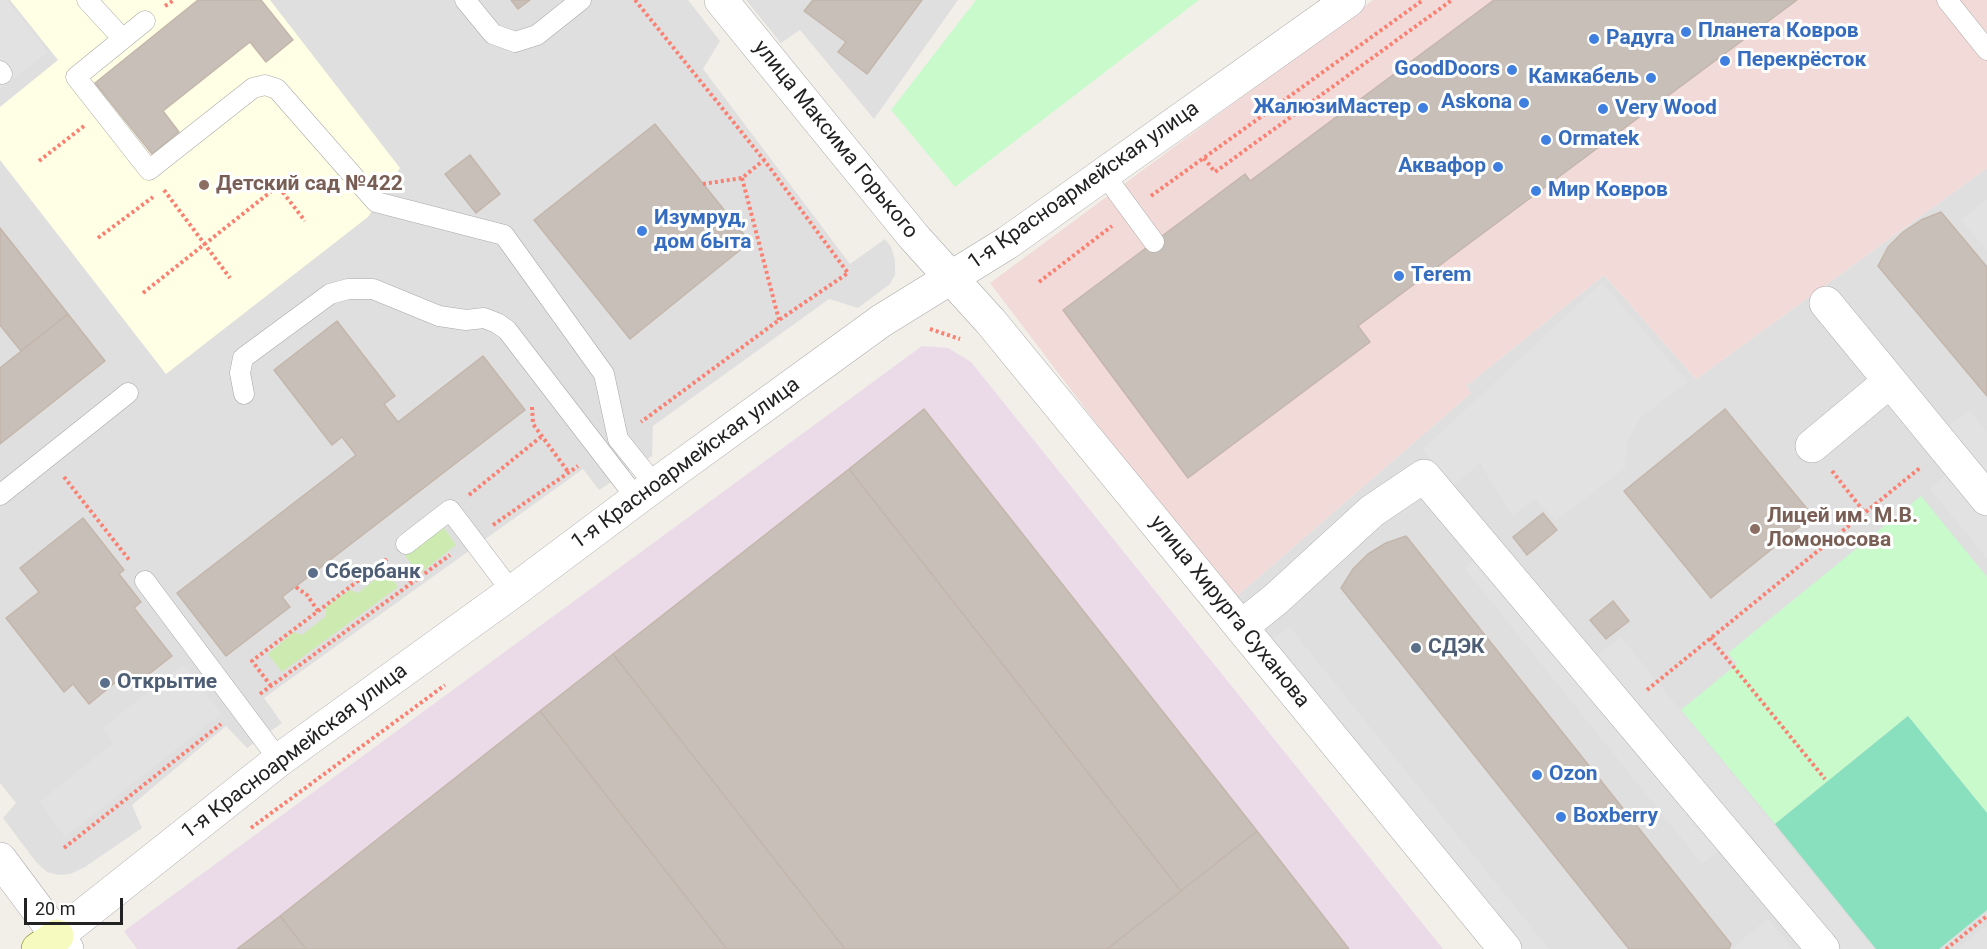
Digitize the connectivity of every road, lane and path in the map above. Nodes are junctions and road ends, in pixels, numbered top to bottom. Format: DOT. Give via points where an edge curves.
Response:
graph roads {
  1 [pos="87,0"];
  2 [pos="465,0"];
  3 [pos="580,0"];
  4 [pos="635,0"];
  5 [pos="721,0"];
  6 [pos="1349,0"];
  7 [pos="1423,0"];
  8 [pos="1452,0"];
  9 [pos="1947,0"];
  10 [pos="145,21"];
  11 [pos="123,39"];
  12 [pos="1987,50"];
  13 [pos="103,111"];
  14 [pos="1204,158"];
  15 [pos="764,160"];
  16 [pos="39,161"];
  17 [pos="149,170"];
  18 [pos="1104,174"];
  19 [pos="742,178"];
  20 [pos="703,184"];
  21 [pos="164,189"];
  22 [pos="1130,212"];
  23 [pos="305,221"];
  24 [pos="98,238"];
  25 [pos="1154,242"];
  26 [pos="204,244"];
  27 [pos="848,273"];
  28 [pos="230,278"];
  29 [pos="950,278"];
  30 [pos="1039,282"];
  31 [pos="142,293"];
  32 [pos="1826,303"];
  33 [pos="779,320"];
  34 [pos="1890,381"];
  35 [pos="128,393"];
  36 [pos="244,394"];
  37 [pos="532,406"];
  38 [pos="542,436"];
  39 [pos="1812,446"];
  40 [pos="1944,448"];
  41 [pos="48,457"];
  42 [pos="569,473"];
  43 [pos="646,492"];
  44 [pos="0,495"];
  45 [pos="1987,500"];
  46 [pos="450,510"];
  47 [pos="1865,513"];
  48 [pos="406,544"];
  49 [pos="145,581"];
  50 [pos="296,587"];
  51 [pos="512,592"];
  52 [pos="318,611"];
  53 [pos="1241,627"];
  54 [pos="1710,638"];
  55 [pos="271,686"];
  56 [pos="1621,711"];
  57 [pos="279,760"];
  58 [pos="1826,779"];
  59 [pos="0,860"];
  60 [pos="1987,916"];
  61 [pos="54,945"];
  62 [pos="1505,949"];
  63 [pos="1823,949"];
  64 [pos="1946,949"];
  1 -- 11 [label="lane"];
  2 -- 3 [label="lane" via="493,34 515,42 537,35"];
  4 -- 15 [label="path"];
  5 -- 29 [label="street, улица Максима Горького"];
  6 -- 18 [label="street, 1-я Красноармейская улица"];
  7 -- 14 [label="path"];
  8 -- 14 [label="path" via="1215,172"];
  9 -- 12 [label="lane"];
  10 -- 11 [label="lane"];
  11 -- 13 [label="lane" via="76,77"];
  13 -- 16 [label="path"];
  13 -- 17 [label="lane"];
  14 -- 22 [label="path"];
  15 -- 19 [label="path"];
  15 -- 27 [label="path"];
  17 -- 21 [label="path"];
  17 -- 43 [label="lane" via="253,88 265,85 277,89 376,202 504,235 604,374 618,439"];
  18 -- 22 [label="lane"];
  18 -- 29 [label="street, 1-я Красноармейская улица"];
  19 -- 20 [label="path"];
  19 -- 33 [label="path"];
  21 -- 24 [label="path"];
  21 -- 26 [label="path"];
  22 -- 25 [label="lane"];
  22 -- 30 [label="path"];
  23 -- 26 [label="path" via="278,186"];
  26 -- 28 [label="path"];
  26 -- 31 [label="path"];
  29 -- 43 [label="street, 1-я Красноармейская улица" via="881,321"];
  29 -- 53 [label="street, улица Хирурга Суханова" via="991,322"];
  32 -- 34 [label="street"];
  34 -- 39 [label="street"];
  34 -- 40 [label="street"];
  35 -- 41 [label="lane"];
  36 -- 43 [label="lane" via="240,373 243,358 330,294 373,289 439,316 497,322"];
  37 -- 38 [label="path" via="533,424"];
  38 -- 42 [label="path"];
  38 -- 46 [label="path"];
  39 -- 47 [label="path"];
  40 -- 45 [label="street"];
  40 -- 47 [label="path"];
  41 -- 44 [label="lane"];
  41 -- 49 [label="path"];
  43 -- 51 [label="street, 1-я Красноармейская улица"];
  46 -- 48 [label="lane"];
  46 -- 51 [label="lane"];
  47 -- 54 [label="path"];
  48 -- 52 [label="path"];
  49 -- 57 [label="lane"];
  50 -- 52 [label="path"];
  51 -- 57 [label="street, 1-я Красноармейская улица"];
  52 -- 55 [label="path" via="252,661"];
  53 -- 56 [label="street" via="1372,511 1424,476"];
  53 -- 62 [label="street, улица Хирурга Суханова"];
  54 -- 56 [label="path"];
  54 -- 58 [label="path"];
  56 -- 63 [label="street"];
  57 -- 61 [label="street, 1-я Красноармейская улица"];
  59 -- 61 [label="street"];
  60 -- 64 [label="path"];
}
